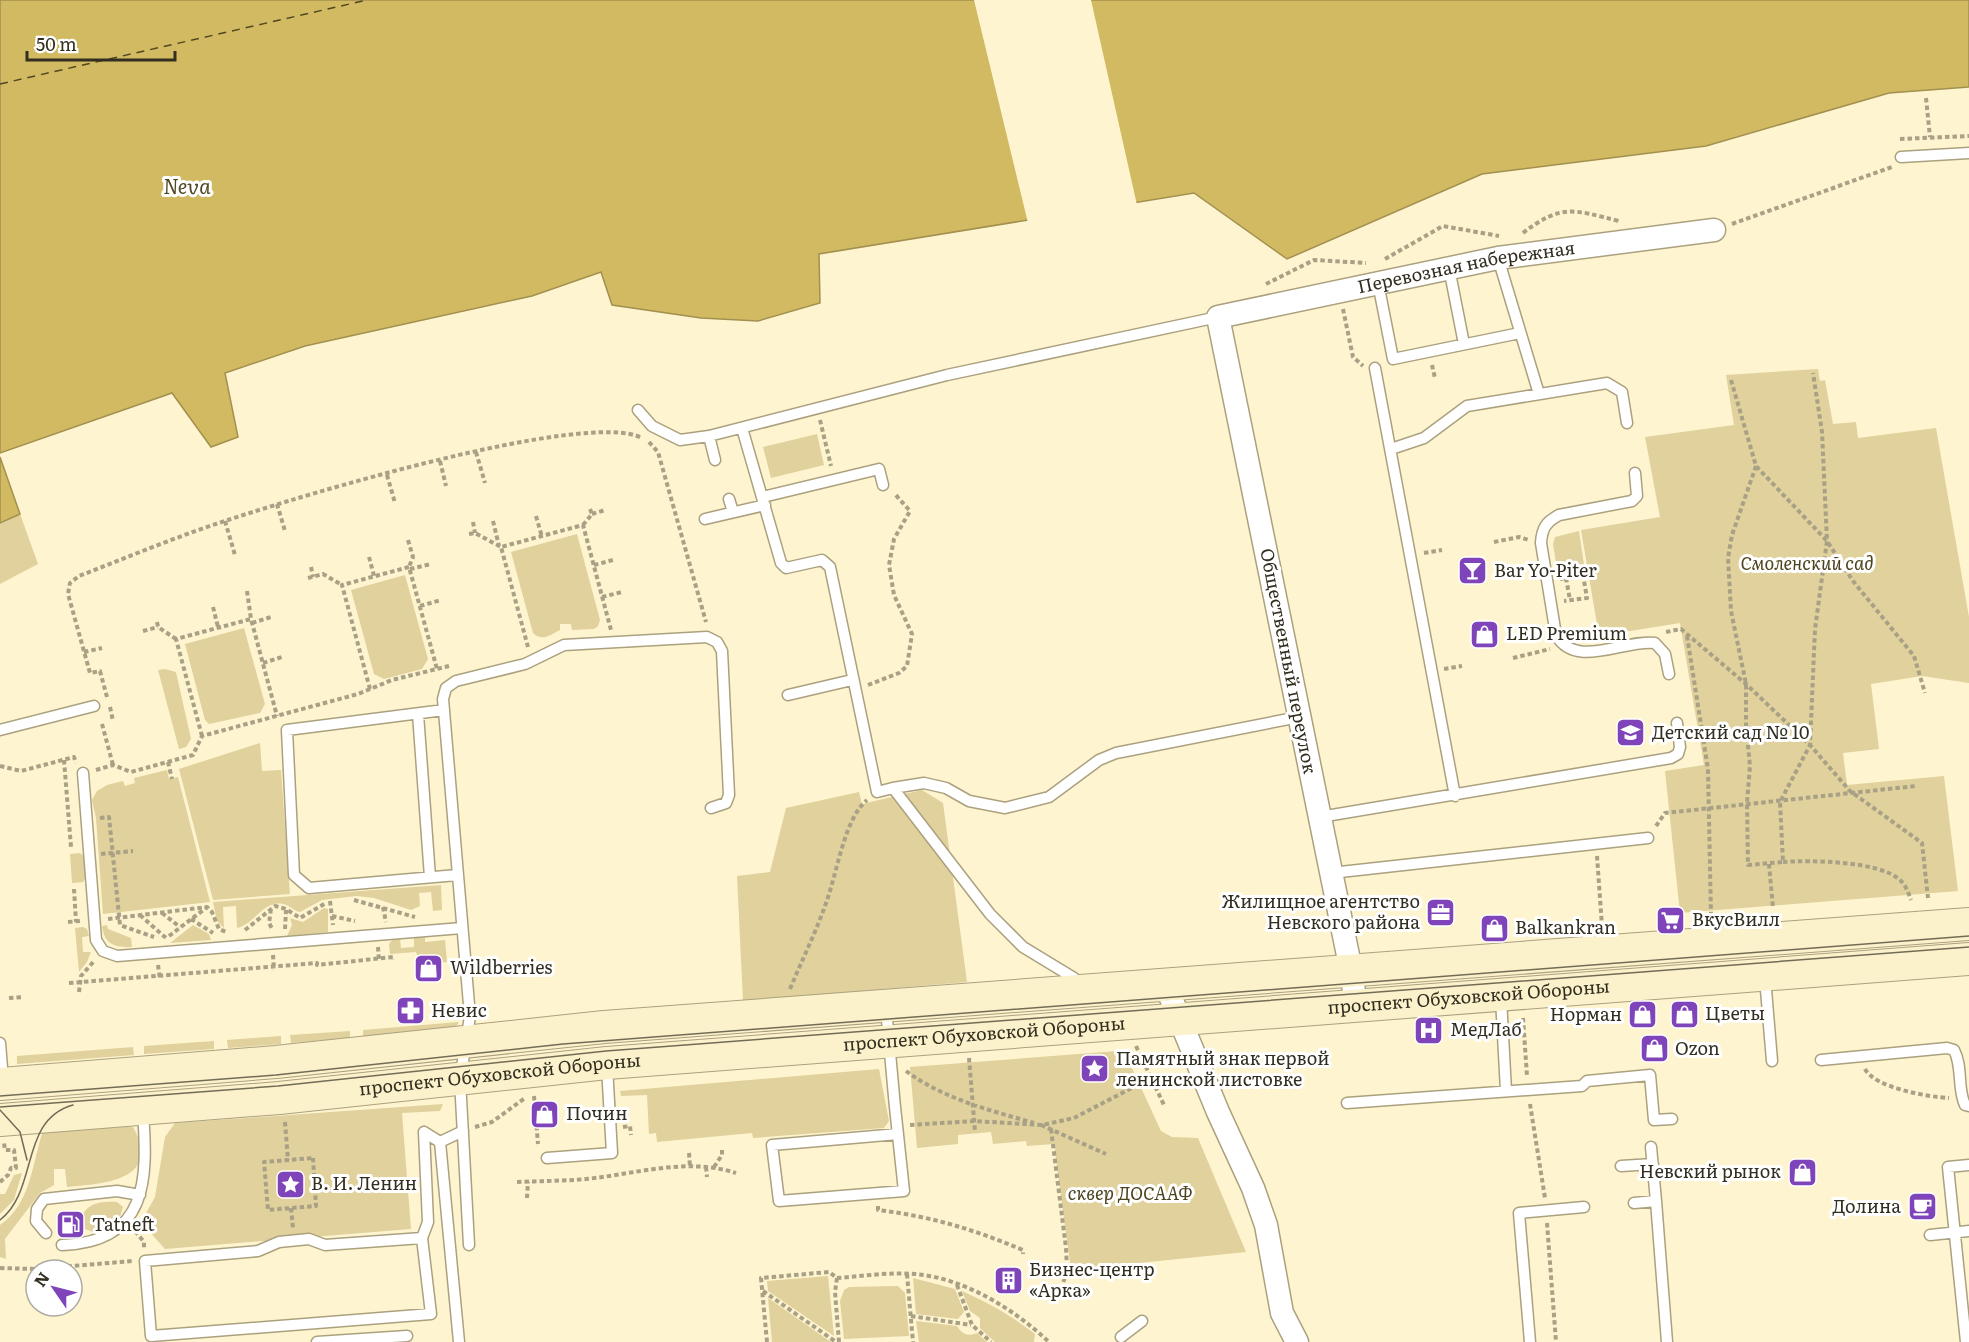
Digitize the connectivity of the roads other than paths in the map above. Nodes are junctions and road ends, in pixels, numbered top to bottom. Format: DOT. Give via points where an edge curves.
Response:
graph roads {
  1 [pos="1969,153"];
  2 [pos="1901,157"];
  3 [pos="1714,230"];
  4 [pos="1501,248"];
  5 [pos="1449,267"];
  6 [pos="1377,269"];
  7 [pos="1218,317"];
  8 [pos="1520,333"];
  9 [pos="1464,344"];
  10 [pos="1375,368"];
  11 [pos="1539,394"];
  12 [pos="638,410"];
  13 [pos="1627,423"];
  14 [pos="742,428"];
  15 [pos="709,436"];
  16 [pos="1391,449"];
  17 [pos="714,460"];
  18 [pos="1635,473"];
  19 [pos="883,485"];
  20 [pos="729,499"];
  21 [pos="764,501"];
  22 [pos="733,512"];
  23 [pos="705,519"];
  24 [pos="1669,674"];
  25 [pos="852,680"];
  26 [pos="788,695"];
  27 [pos="94,706"];
  28 [pos="444,710"];
  29 [pos="418,714"];
  30 [pos="1299,717"];
  31 [pos="1677,723"];
  32 [pos="0,730"];
  33 [pos="84,773"];
  34 [pos="893,788"];
  35 [pos="1455,796"];
  36 [pos="711,808"];
  37 [pos="1320,817"];
  38 [pos="1648,838"];
  39 [pos="1331,873"];
  40 [pos="458,875"];
  41 [pos="430,878"];
  42 [pos="1969,924"];
  43 [pos="462,928"];
  44 [pos="1969,959"];
  45 [pos="1351,970"];
  46 [pos="1765,975"];
  47 [pos="1166,986"];
  48 [pos="1076,993"];
  49 [pos="1512,1004"];
  50 [pos="885,1006"];
  51 [pos="1356,1006"];
  52 [pos="1178,1020"];
  53 [pos="465,1041"];
  54 [pos="0,1043"];
  55 [pos="889,1051"];
  56 [pos="1821,1060"];
  57 [pos="1772,1061"];
  58 [pos="607,1063"];
  59 [pos="460,1080"];
  60 [pos="2,1084"];
  61 [pos="1506,1091"];
  62 [pos="1965,1102"];
  63 [pos="1347,1103"];
  64 [pos="143,1108"];
  65 [pos="1672,1119"];
  66 [pos="0,1120"];
  67 [pos="898,1130"];
  68 [pos="463,1131"];
  69 [pos="440,1142"];
  70 [pos="1651,1147"];
  71 [pos="612,1153"];
  72 [pos="547,1158"];
  73 [pos="621,1161"];
  74 [pos="1653,1164"];
  75 [pos="1969,1165"];
  76 [pos="1621,1166"];
  77 [pos="140,1195"];
  78 [pos="1656,1201"];
  79 [pos="1634,1203"];
  80 [pos="1584,1207"];
  81 [pos="1969,1231"];
  82 [pos="46,1233"];
  83 [pos="1955,1233"];
  84 [pos="1930,1235"];
  85 [pos="422,1238"];
  86 [pos="62,1245"];
  87 [pos="469,1245"];
  88 [pos="1142,1321"];
  89 [pos="407,1336"];
  90 [pos="1121,1337"];
  91 [pos="317,1342"];
  92 [pos="459,1342"];
  93 [pos="1297,1342"];
  94 [pos="1530,1342"];
  95 [pos="1667,1342"];
  96 [pos="1966,1342"];
  1 -- 2 [label="lane"];
  3 -- 4 [label="street, Перевозная набережная"];
  4 -- 5 [label="street, Перевозная набережная"];
  4 -- 8 [label="lane"];
  5 -- 6 [label="street, Перевозная набережная"];
  5 -- 9 [label="lane"];
  6 -- 7 [label="street, Перевозная набережная" via="1339,291"];
  6 -- 9 [label="lane" via="1393,359"];
  7 -- 14 [label="lane" via="947,375"];
  7 -- 30 [label="street, Общественный переулок"];
  8 -- 9 [label="lane"];
  8 -- 11 [label="lane"];
  10 -- 16 [label="lane"];
  11 -- 13 [label="lane" via="1607,383 1622,392"];
  11 -- 16 [label="lane" via="1467,406 1424,438"];
  12 -- 15 [label="lane" via="651,426 680,440"];
  14 -- 15 [label="lane"];
  14 -- 21 [label="lane"];
  15 -- 17 [label="lane"];
  16 -- 35 [label="lane"];
  18 -- 24 [label="lane" via="1636,496 1632,501 1559,515 1548,521 1540,543 1556,635 1561,644 1580,653 1655,643 1665,654"];
  19 -- 21 [label="lane" via="879,469"];
  20 -- 22 [label="lane"];
  21 -- 22 [label="lane"];
  21 -- 25 [label="lane" via="781,563 786,568 822,560 830,567"];
  22 -- 23 [label="lane"];
  25 -- 26 [label="lane"];
  25 -- 34 [label="lane" via="877,792"];
  27 -- 32 [label="lane"];
  28 -- 29 [label="lane"];
  28 -- 36 [label="lane" via="446,688 456,681 525,664 564,645 708,637 722,651 729,795 726,803"];
  28 -- 40 [label="lane"];
  29 -- 41 [label="lane"];
  29 -- 41 [label="lane" via="287,730 294,875 309,888"];
  30 -- 34 [label="lane" via="1116,753 1099,760 1049,797 1005,808 969,801 946,788 924,783"];
  30 -- 37 [label="street, Общественный переулок"];
  31 -- 35 [label="lane" via="1680,747 1671,758"];
  33 -- 43 [label="lane" via="96,940 103,951 117,956"];
  34 -- 48 [label="lane" via="990,915 1023,947 1074,978"];
  35 -- 37 [label="lane"];
  37 -- 39 [label="street, Общественный переулок"];
  38 -- 39 [label="lane"];
  39 -- 45 [label="street, Общественный переулок"];
  40 -- 41 [label="lane"];
  40 -- 43 [label="lane"];
  42 -- 45 [label="main road, проспект Обуховской Обороны"];
  43 -- 53 [label="lane" via="470,1016"];
  44 -- 46 [label="main road, проспект Обуховской Обороны"];
  45 -- 47 [label="main road, проспект Обуховской Обороны"];
  45 -- 51 [label="street, Общественный переулок"];
  46 -- 49 [label="main road, проспект Обуховской Обороны"];
  46 -- 57 [label="lane"];
  47 -- 48 [label="main road, проспект Обуховской Обороны"];
  47 -- 52 [label="street"];
  48 -- 50 [label="main road, проспект Обуховской Обороны"];
  49 -- 51 [label="main road, проспект Обуховской Обороны"];
  49 -- 61 [label="lane"];
  50 -- 53 [label="main road, проспект Обуховской Обороны"];
  50 -- 55 [label="lane"];
  51 -- 52 [label="main road, проспект Обуховской Обороны"];
  52 -- 55 [label="main road, проспект Обуховской Обороны"];
  52 -- 93 [label="street" via="1253,1188 1266,1225 1267,1262 1282,1313"];
  53 -- 59 [label="lane"];
  53 -- 60 [label="main road, проспект Обуховской Обороны" via="276,1062"];
  54 -- 60 [label="lane"];
  55 -- 58 [label="main road, проспект Обуховской Обороны"];
  55 -- 67 [label="lane"];
  56 -- 62 [label="lane" via="1954,1050"];
  58 -- 59 [label="main road, проспект Обуховской Обороны"];
  58 -- 71 [label="lane"];
  59 -- 64 [label="main road, проспект Обуховской Обороны"];
  59 -- 68 [label="lane"];
  61 -- 63 [label="lane"];
  61 -- 65 [label="lane" via="1650,1076 1654,1119"];
  64 -- 66 [label="main road, проспект Обуховской Обороны"];
  64 -- 77 [label="lane" via="146,1164"];
  67 -- 67 [label="lane" via="904,1191 779,1201 772,1145"];
  68 -- 69 [label="lane"];
  68 -- 87 [label="lane"];
  69 -- 85 [label="lane" via="424,1132 428,1222"];
  69 -- 92 [label="lane"];
  70 -- 74 [label="lane"];
  71 -- 72 [label="lane"];
  71 -- 73 [label="lane"];
  74 -- 76 [label="lane"];
  74 -- 78 [label="lane"];
  75 -- 83 [label="lane" via="1948,1167"];
  77 -- 82 [label="lane" via="117,1191 44,1198 36,1221"];
  77 -- 86 [label="lane" via="128,1221 103,1239"];
  78 -- 79 [label="lane"];
  78 -- 95 [label="lane"];
  80 -- 94 [label="lane" via="1519,1213"];
  81 -- 83 [label="lane"];
  83 -- 84 [label="lane"];
  83 -- 96 [label="lane"];
  85 -- 85 [label="lane" via="431,1314 152,1336 145,1261 258,1251 279,1242 309,1239 325,1245"];
  88 -- 90 [label="lane"];
  89 -- 91 [label="lane"];
}
